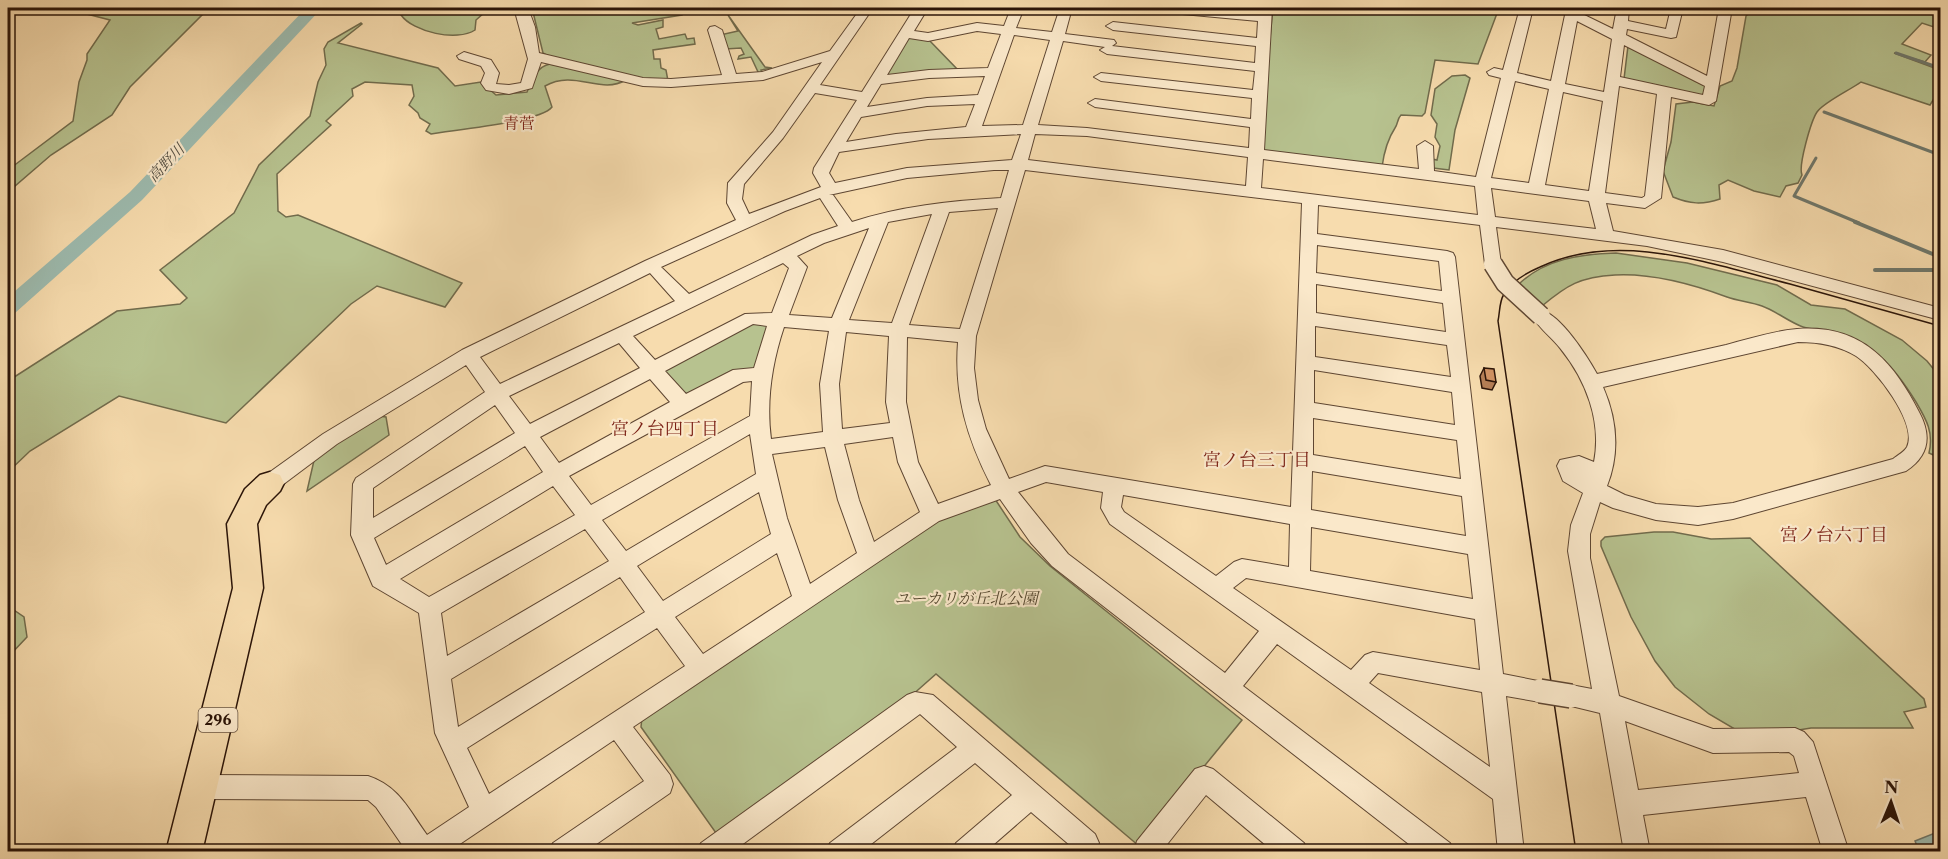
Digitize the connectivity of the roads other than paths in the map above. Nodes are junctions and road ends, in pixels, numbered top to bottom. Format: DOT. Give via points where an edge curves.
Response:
graph roads {
  1 [pos="521,8"];
  2 [pos="867,8"];
  3 [pos="913,8"];
  4 [pos="1017,8"];
  5 [pos="1066,8"];
  6 [pos="1118,8"];
  7 [pos="1161,8"];
  8 [pos="1526,8"];
  9 [pos="1623,8"];
  10 [pos="1677,8"];
  11 [pos="1726,8"];
  12 [pos="1567,10"];
  13 [pos="1266,13"];
  14 [pos="1113,26"];
  15 [pos="715,30"];
  16 [pos="1009,30"];
  17 [pos="1620,30"];
  18 [pos="904,33"];
  19 [pos="1058,37"];
  20 [pos="1264,43"];
  21 [pos="1108,46"];
  22 [pos="834,54"];
  23 [pos="464,56"];
  24 [pos="536,57"];
  25 [pos="1262,68"];
  26 [pos="993,72"];
  27 [pos="1494,72"];
  28 [pos="1509,75"];
  29 [pos="1101,77"];
  30 [pos="730,78"];
  31 [pos="876,80"];
  32 [pos="1613,80"];
  33 [pos="1712,84"];
  34 [pos="1557,86"];
  35 [pos="811,88"];
  36 [pos="1664,91"];
  37 [pos="1260,95"];
  38 [pos="865,97"];
  39 [pos="1610,98"];
  40 [pos="983,99"];
  41 [pos="856,113"];
  42 [pos="1091,118"];
  43 [pos="1258,124"];
  44 [pos="1031,128"];
  45 [pos="973,129"];
  46 [pos="1425,146"];
  47 [pos="833,149"];
  48 [pos="1256,154"];
  49 [pos="1021,164"];
  50 [pos="1427,176"];
  51 [pos="1482,182"];
  52 [pos="1536,189"];
  53 [pos="1253,192"];
  54 [pos="828,194"];
  55 [pos="1596,197"];
  56 [pos="1310,199"];
  57 [pos="1008,202"];
  58 [pos="943,207"];
  59 [pos="881,218"];
  60 [pos="746,221"];
  61 [pos="1488,221"];
  62 [pos="848,228"];
  63 [pos="1606,235"];
  64 [pos="1308,238"];
  65 [pos="785,255"];
  66 [pos="658,272"];
  67 [pos="1307,277"];
  68 [pos="1452,298"];
  69 [pos="687,302"];
  70 [pos="1941,314"];
  71 [pos="1306,318"];
  72 [pos="778,321"];
  73 [pos="838,326"];
  74 [pos="898,331"];
  75 [pos="621,334"];
  76 [pos="967,336"];
  77 [pos="1456,340"];
  78 [pos="468,355"];
  79 [pos="1305,362"];
  80 [pos="653,370"];
  81 [pos="762,374"];
  82 [pos="1593,382"];
  83 [pos="1461,386"];
  84 [pos="497,394"];
  85 [pos="683,404"];
  86 [pos="1304,409"];
  87 [pos="759,420"];
  88 [pos="900,429"];
  89 [pos="1466,434"];
  90 [pos="527,435"];
  91 [pos="832,438"];
  92 [pos="762,448"];
  93 [pos="1302,461"];
  94 [pos="556,474"];
  95 [pos="765,478"];
  96 [pos="1598,482"];
  97 [pos="270,483"];
  98 [pos="1114,486"];
  99 [pos="1002,489"];
  100 [pos="1472,489"];
  101 [pos="932,515"];
  102 [pos="588,517"];
  103 [pos="1301,517"];
  104 [pos="362,535"];
  105 [pos="781,539"];
  106 [pos="1478,547"];
  107 [pos="869,556"];
  108 [pos="623,564"];
  109 [pos="1299,578"];
  110 [pos="381,579"];
  111 [pos="1216,589"];
  112 [pos="805,600"];
  113 [pos="429,608"];
  114 [pos="1485,611"];
  115 [pos="661,614"];
  116 [pos="1274,630"];
  117 [pos="701,669"];
  118 [pos="440,673"];
  119 [pos="1233,681"];
  120 [pos="1493,682"];
  121 [pos="1352,684"];
  122 [pos="1610,704"];
  123 [pos="617,725"];
  124 [pos="451,745"];
  125 [pos="976,747"];
  126 [pos="1815,784"];
  127 [pos="202,787"];
  128 [pos="1504,793"];
  129 [pos="1031,796"];
  130 [pos="1628,804"];
  131 [pos="485,812"];
  132 [pos="713,851"];
  133 [pos="184,852"];
  134 [pos="424,852"];
  135 [pos="562,852"];
  136 [pos="839,852"];
  137 [pos="965,852"];
  138 [pos="1083,852"];
  139 [pos="1148,852"];
  140 [pos="1296,852"];
  141 [pos="1441,852"];
  142 [pos="1511,852"];
  143 [pos="1637,852"];
  144 [pos="1836,852"];
  1 -- 24 [label="street" via="531,54"];
  2 -- 22 [label="street"];
  3 -- 18 [label="street" via="918,13"];
  4 -- 16 [label="street"];
  5 -- 19 [label="street"];
  6 -- 14 [label="street"];
  7 -- 13 [label="street"];
  8 -- 28 [label="street"];
  9 -- 17 [label="street"];
  10 -- 17 [label="street" via="1671,33"];
  11 -- 33 [label="street"];
  12 -- 17 [label="street"];
  12 -- 34 [label="street"];
  13 -- 20 [label="street"];
  14 -- 20 [label="street"];
  14 -- 21 [label="street"];
  15 -- 30 [label="street"];
  16 -- 18 [label="street" via="977,27 928,37"];
  16 -- 19 [label="street"];
  16 -- 26 [label="street"];
  17 -- 32 [label="street"];
  17 -- 33 [label="street"];
  18 -- 31 [label="street"];
  19 -- 21 [label="street"];
  19 -- 44 [label="street"];
  20 -- 25 [label="street"];
  21 -- 25 [label="street"];
  21 -- 29 [label="street"];
  22 -- 30 [label="street" via="763,75"];
  22 -- 35 [label="street"];
  23 -- 24 [label="street" via="486,63 492,73 488,83 500,90 527,85"];
  24 -- 30 [label="street" via="643,82"];
  25 -- 37 [label="street"];
  26 -- 31 [label="street"];
  26 -- 40 [label="street"];
  27 -- 28 [label="street"];
  28 -- 34 [label="street"];
  28 -- 51 [label="street"];
  29 -- 37 [label="street"];
  29 -- 42 [label="street"];
  31 -- 38 [label="street"];
  32 -- 36 [label="street"];
  32 -- 39 [label="street"];
  33 -- 36 [label="street" via="1709,101"];
  34 -- 39 [label="street"];
  34 -- 52 [label="street"];
  35 -- 38 [label="street"];
  35 -- 60 [label="street" via="778,135 736,183 734,203"];
  36 -- 55 [label="street" via="1652,201"];
  37 -- 43 [label="street"];
  38 -- 41 [label="street"];
  39 -- 55 [label="street"];
  40 -- 41 [label="street" via="927,102"];
  40 -- 45 [label="street"];
  41 -- 47 [label="street"];
  42 -- 43 [label="street"];
  42 -- 44 [label="street"];
  42 -- 48 [label="street"];
  43 -- 48 [label="street"];
  44 -- 45 [label="street"];
  44 -- 49 [label="street"];
  45 -- 47 [label="street"];
  46 -- 50 [label="street"];
  47 -- 54 [label="street" via="821,173"];
  48 -- 50 [label="street"];
  48 -- 53 [label="street"];
  49 -- 53 [label="street"];
  49 -- 54 [label="street" via="907,173"];
  49 -- 57 [label="street"];
  50 -- 51 [label="street"];
  51 -- 52 [label="street"];
  51 -- 61 [label="street"];
  52 -- 55 [label="street"];
  53 -- 56 [label="street"];
  54 -- 60 [label="street"];
  54 -- 62 [label="street"];
  55 -- 63 [label="street"];
  56 -- 61 [label="street"];
  56 -- 64 [label="street"];
  57 -- 58 [label="street"];
  57 -- 76 [label="street"];
  58 -- 59 [label="street"];
  58 -- 74 [label="street"];
  59 -- 62 [label="street"];
  59 -- 73 [label="street"];
  60 -- 78 [label="street"];
  61 -- 63 [label="street"];
  61 -- 82 [label="street, bridge" via="1493,264 1505,283 1569,346"];
  62 -- 65 [label="street"];
  63 -- 70 [label="street" via="1684,247"];
  64 -- 67 [label="street"];
  64 -- 68 [label="street" via="1447,257"];
  65 -- 69 [label="street"];
  65 -- 72 [label="street" via="798,267"];
  66 -- 69 [label="street"];
  67 -- 68 [label="street"];
  67 -- 71 [label="street"];
  68 -- 77 [label="street"];
  69 -- 75 [label="street"];
  71 -- 77 [label="street"];
  71 -- 79 [label="street"];
  72 -- 73 [label="street"];
  72 -- 80 [label="street" via="751,318"];
  72 -- 81 [label="street"];
  73 -- 74 [label="street"];
  73 -- 91 [label="street" via="828,408"];
  74 -- 76 [label="street"];
  74 -- 88 [label="street" via="896,402"];
  75 -- 80 [label="street"];
  75 -- 84 [label="street"];
  76 -- 99 [label="street" via="965,375 969,406 982,448"];
  77 -- 83 [label="street"];
  78 -- 84 [label="street"];
  78 -- 97 [label="street" via="330,440"];
  79 -- 83 [label="street"];
  79 -- 86 [label="street"];
  80 -- 85 [label="street"];
  80 -- 90 [label="street"];
  81 -- 85 [label="street" via="740,375"];
  81 -- 87 [label="street"];
  82 -- 96 [label="street" via="1607,435"];
  82 -- 96 [label="street" via="1787,338 1820,336 1850,345 1881,365 1912,416 1919,437 1915,451 1899,465 1715,514 1656,512 1620,502"];
  83 -- 89 [label="street"];
  84 -- 90 [label="street"];
  84 -- 104 [label="street" via="363,484"];
  85 -- 94 [label="street"];
  86 -- 89 [label="street"];
  86 -- 93 [label="street"];
  87 -- 92 [label="street"];
  87 -- 102 [label="street"];
  88 -- 91 [label="street"];
  88 -- 101 [label="street" via="908,462"];
  89 -- 100 [label="street"];
  90 -- 94 [label="street"];
  90 -- 104 [label="street"];
  91 -- 92 [label="street"];
  91 -- 107 [label="street" via="852,513"];
  92 -- 95 [label="street"];
  93 -- 100 [label="street"];
  93 -- 103 [label="street"];
  94 -- 102 [label="street"];
  94 -- 110 [label="street"];
  95 -- 105 [label="street"];
  95 -- 108 [label="street"];
  96 -- 122 [label="street" via="1586,506 1579,558"];
  97 -- 127 [label="highway, 296" via="255,497 242,524 247,595"];
  98 -- 99 [label="street" via="1046,474"];
  98 -- 103 [label="street"];
  98 -- 111 [label="street" via="1111,508 1117,518"];
  99 -- 101 [label="street"];
  99 -- 141 [label="street" via="1033,532 1060,560"];
  100 -- 106 [label="street"];
  101 -- 107 [label="street"];
  102 -- 108 [label="street"];
  102 -- 113 [label="street"];
  103 -- 106 [label="street"];
  103 -- 109 [label="street"];
  104 -- 110 [label="street"];
  105 -- 112 [label="street"];
  105 -- 115 [label="street"];
  106 -- 114 [label="street"];
  107 -- 112 [label="street"];
  108 -- 115 [label="street"];
  108 -- 118 [label="street"];
  109 -- 111 [label="street" via="1242,568"];
  109 -- 114 [label="street"];
  110 -- 113 [label="street"];
  111 -- 116 [label="street"];
  112 -- 117 [label="street"];
  113 -- 118 [label="street"];
  114 -- 120 [label="street"];
  115 -- 117 [label="street"];
  115 -- 124 [label="street"];
  116 -- 119 [label="street"];
  116 -- 121 [label="street"];
  117 -- 123 [label="street"];
  118 -- 124 [label="street"];
  120 -- 121 [label="street" via="1373,662"];
  120 -- 122 [label="street, bridge"];
  120 -- 128 [label="street"];
  121 -- 128 [label="street"];
  122 -- 126 [label="street" via="1713,741 1795,740 1804,750"];
  122 -- 130 [label="street"];
  123 -- 131 [label="street"];
  123 -- 135 [label="street" via="661,784"];
  124 -- 131 [label="street"];
  125 -- 129 [label="street"];
  125 -- 132 [label="street" via="925,703 915,704"];
  125 -- 136 [label="street"];
  126 -- 130 [label="street"];
  126 -- 144 [label="street"];
  127 -- 133 [label="highway, 296"];
  127 -- 134 [label="street" via="368,788 385,798"];
  128 -- 142 [label="street"];
  129 -- 137 [label="street"];
  129 -- 138 [label="street" via="1086,843"];
  130 -- 143 [label="street"];
  131 -- 134 [label="street"];
  139 -- 140 [label="street" via="1204,778"];
}
